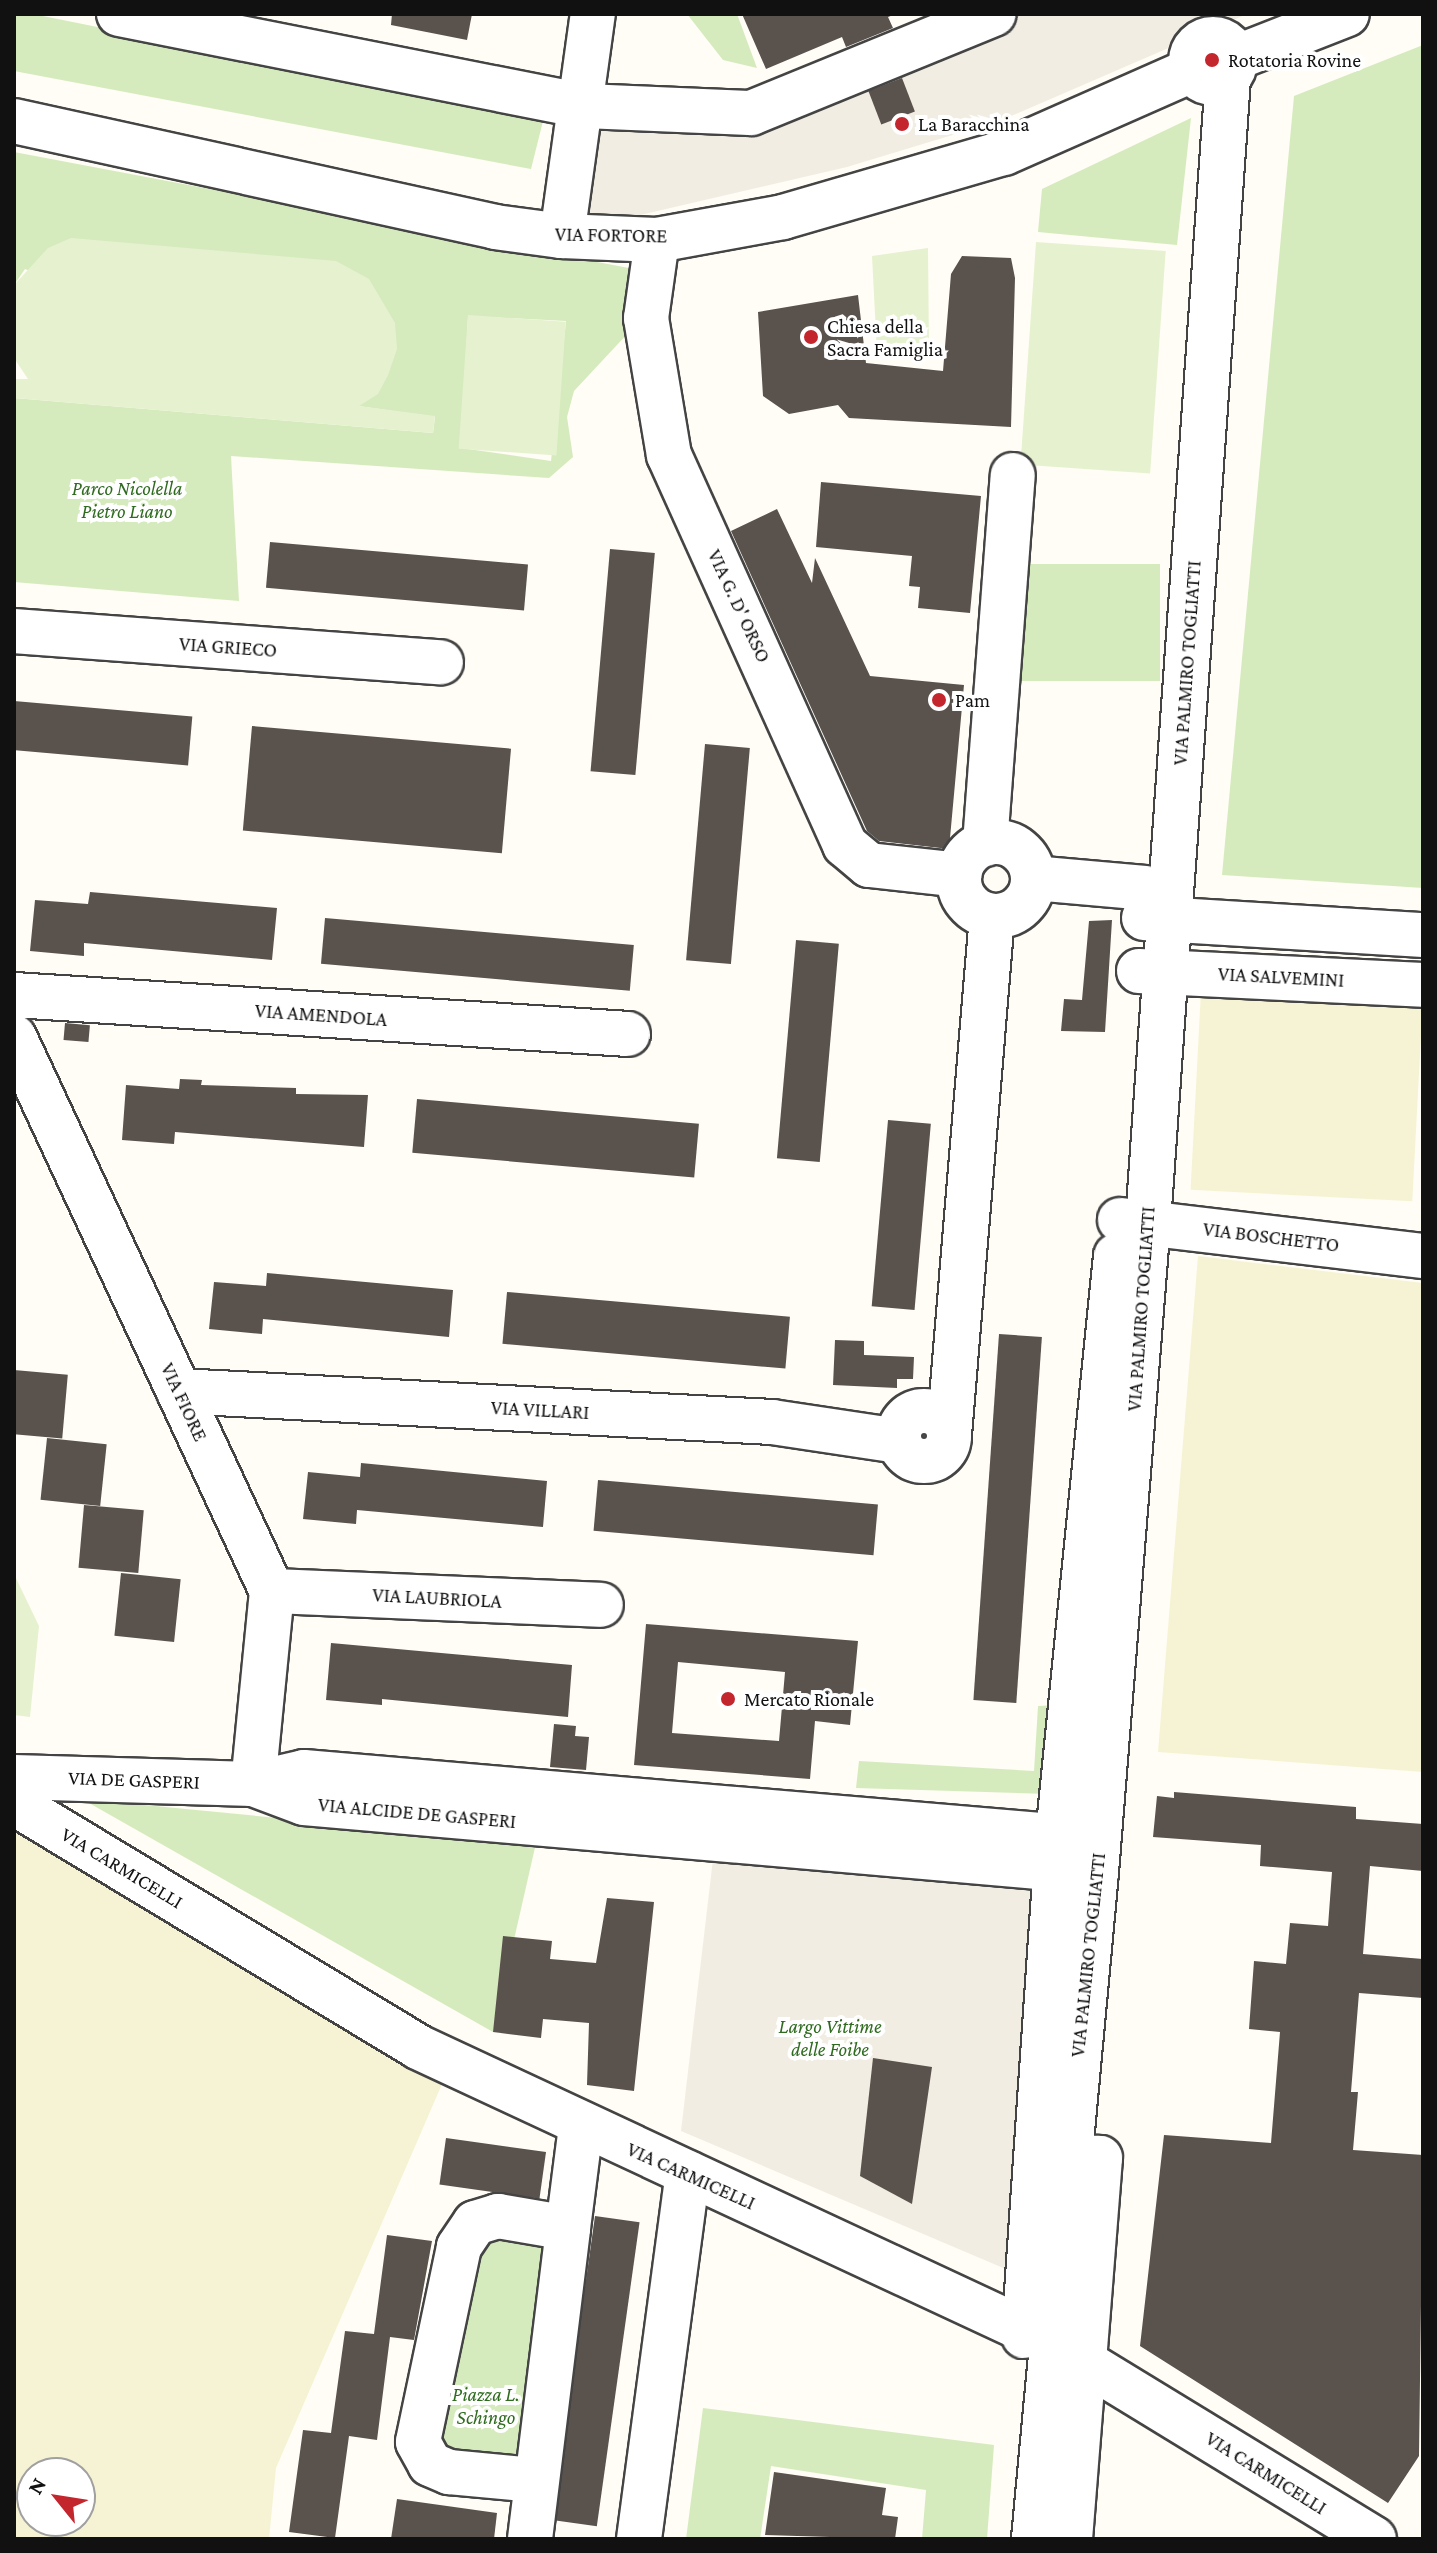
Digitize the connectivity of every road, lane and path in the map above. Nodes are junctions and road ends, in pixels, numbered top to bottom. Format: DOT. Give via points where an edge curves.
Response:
graph roads {
  1 [pos="119,14"];
  2 [pos="593,14"];
  3 [pos="994,14"];
  4 [pos="1344,15"];
  5 [pos="1215,72"];
  6 [pos="583,106"];
  7 [pos="14,121"];
  8 [pos="562,236"];
  9 [pos="657,240"];
  10 [pos="1013,475"];
  11 [pos="14,631"];
  12 [pos="441,662"];
  13 [pos="972,860"];
  14 [pos="1034,878"];
  15 [pos="1153,909"];
  16 [pos="992,917"];
  17 [pos="1423,935"];
  18 [pos="1152,970"];
  19 [pos="1423,985"];
  20 [pos="14,995"];
  21 [pos="628,1034"];
  22 [pos="14,1037"];
  23 [pos="1134,1221"];
  24 [pos="1423,1256"];
  25 [pos="179,1391"];
  26 [pos="272,1591"];
  27 [pos="601,1605"];
  28 [pos="14,1777"];
  29 [pos="253,1784"];
  30 [pos="14,1803"];
  31 [pos="1077,1854"];
  32 [pos="581,2126"];
  33 [pos="1050,2157"];
  34 [pos="688,2173"];
  35 [pos="568,2228"];
  36 [pos="1055,2345"];
  37 [pos="536,2480"];
  38 [pos="530,2539"];
  39 [pos="639,2539"];
  40 [pos="1005,2539"];
  41 [pos="1034,2539"];
  42 [pos="1070,2539"];
  43 [pos="1374,2539"];
  1 -- 6 [label="street"];
  2 -- 6 [label="street"];
  3 -- 6 [label="street" via="751,113"];
  4 -- 5 [label="street, VIA FORTORE"];
  5 -- 9 [label="street, VIA FORTORE" via="1004,153 783,217"];
  5 -- 15 [label="street, VIA PALMIRO TOGLIATTI"];
  6 -- 8 [label="street"];
  7 -- 8 [label="street, VIA FORTORE" via="495,227"];
  8 -- 9 [label="street, VIA FORTORE"];
  9 -- 13 [label="street, VIA G. D' ORSO" via="646,318 669,455 845,845 869,865"];
  10 -- 13 [label="street"];
  11 -- 12 [label="street, VIA GRIECO"];
  13 -- 14 [label="street" via="998,842 1022,853"];
  13 -- 16 [label="street" via="966,902"];
  14 -- 15 [label="street"];
  14 -- 16 [label="street" via="1018,910"];
  15 -- 17 [label="street"];
  15 -- 18 [label="street, VIA PALMIRO TOGLIATTI"];
  16 -- 25 [label="street, VIA VILLARI" via="949,1434 941,1455 928,1461 908,1456 899,1441 772,1422"];
  18 -- 19 [label="street, VIA SALVEMINI"];
  18 -- 23 [label="street, VIA PALMIRO TOGLIATTI"];
  20 -- 21 [label="street, VIA AMENDOLA"];
  22 -- 25 [label="street, VIA FIORE"];
  23 -- 24 [label="street, VIA BOSCHETTO"];
  23 -- 31 [label="street, VIA PALMIRO TOGLIATTI"];
  25 -- 26 [label="street, VIA FIORE"];
  26 -- 27 [label="street, VIA LAUBRIOLA"];
  26 -- 29 [label="street"];
  28 -- 29 [label="street, VIA DE GASPERI"];
  29 -- 31 [label="street, VIA ALCIDE DE GASPERI" via="304,1772"];
  30 -- 32 [label="street, VIA CARMICELLI" via="418,2047"];
  31 -- 33 [label="street, VIA PALMIRO TOGLIATTI"];
  32 -- 34 [label="street, VIA CARMICELLI"];
  32 -- 35 [label="street"];
  33 -- 36 [label="street, VIA PALMIRO TOGLIATTI"];
  33 -- 36 [label="street" via="1100,2158"];
  34 -- 36 [label="street, VIA CARMICELLI"];
  34 -- 39 [label="street"];
  35 -- 37 [label="street"];
  35 -- 37 [label="street" via="498,2216 475,2223 459,2247 418,2442 430,2464 449,2472"];
  36 -- 40 [label="street, VIA PALMIRO TOGLIATTI"];
  36 -- 41 [label="street, VIA PALMIRO TOGLIATTI"];
  36 -- 42 [label="street"];
  36 -- 43 [label="street, VIA CARMICELLI"];
  37 -- 38 [label="street"];
}
